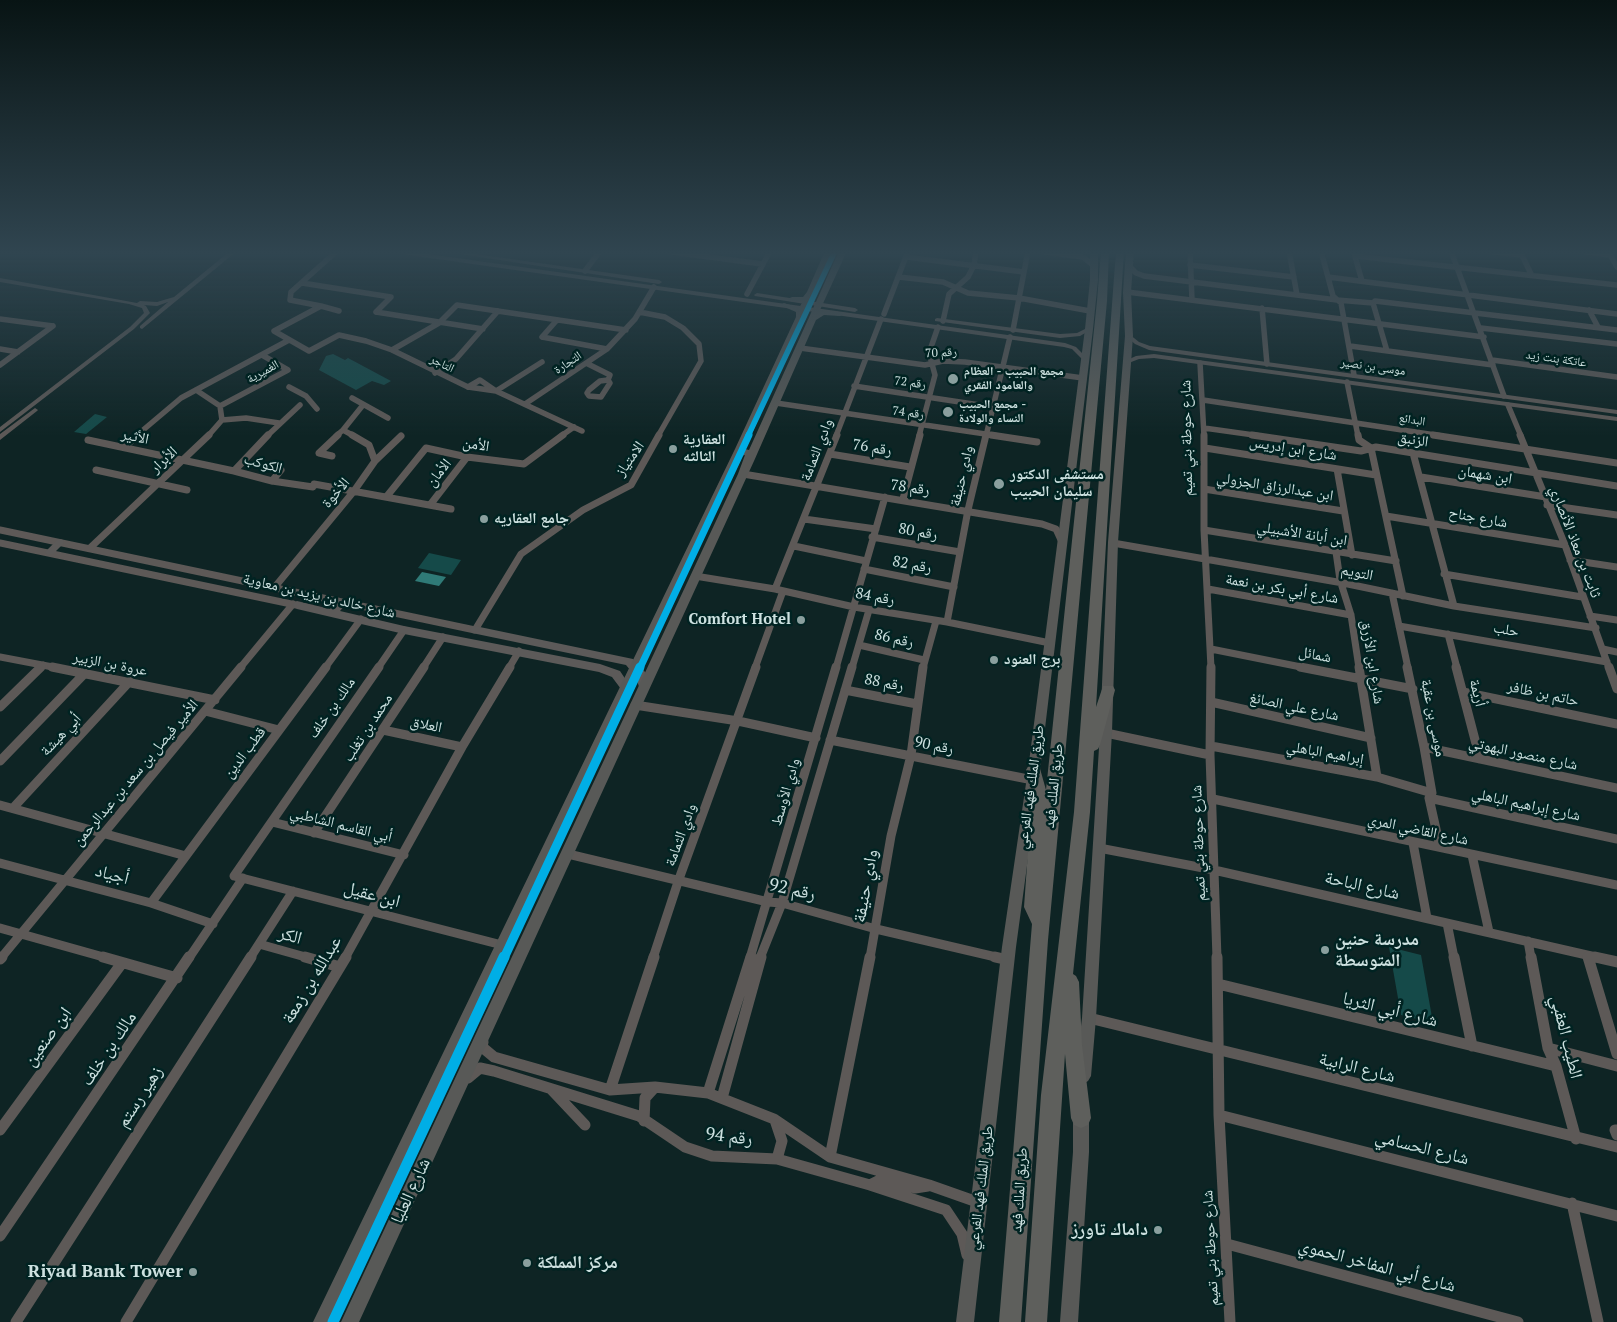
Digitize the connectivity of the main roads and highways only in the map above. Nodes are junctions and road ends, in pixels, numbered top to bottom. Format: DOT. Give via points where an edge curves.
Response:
graph roads {
  1 [pos="802,313"];
  2 [pos="814,313"];
  3 [pos="816,313"];
  4 [pos="821,313"];
  5 [pos="1090,313"];
  6 [pos="1101,313"];
  7 [pos="1116,313"];
  8 [pos="1128,313"];
  9 [pos="813,320"];
  10 [pos="738,453"];
  11 [pos="749,461"];
  12 [pos="60,542"];
  13 [pos="50,552"];
  14 [pos="342,603"];
  15 [pos="295,605"];
  16 [pos="332,613"];
  17 [pos="475,630"];
  18 [pos="606,657"];
  19 [pos="635,667"];
  20 [pos="600,668"];
  21 [pos="625,686"];
  22 [pos="644,687"];
  23 [pos="1108,690"];
  24 [pos="1085,772"];
  25 [pos="1033,775"];
  26 [pos="1041,923"];
  27 [pos="1067,962"];
  28 [pos="467,1017"];
  29 [pos="486,1024"];
  30 [pos="1081,1118"];
  31 [pos="322,1322"];
  32 [pos="350,1322"];
  33 [pos="965,1322"];
  34 [pos="1010,1322"];
  35 [pos="1036,1322"];
  36 [pos="1070,1322"];
  1 -- 10 [label="main road, شارع العليا"];
  2 -- 9 [label="main road"];
  3 -- 9 [label="main road, شارع العليا"];
  4 -- 9 [label="main road"];
  5 -- 25 [label="main road, طريق الملك فهد الفرعي"];
  6 -- 26 [label="highway, طريق الملك فهد"];
  7 -- 24 [label="highway, طريق الملك فهد"];
  8 -- 23 [label="main road" via="1129,336 1113,543"];
  9 -- 11 [label="main road, شارع العليا"];
  10 -- 11 [label="main road" via="749,453"];
  10 -- 19 [label="main road, شارع العليا"];
  11 -- 22 [label="main road, شارع العليا"];
  12 -- 13 [label="main road"];
  14 -- 16 [label="main road"];
  15 -- 16 [label="main road, شارع خالد بن يزيد بن معاوية"];
  16 -- 20 [label="main road, شارع خالد بن يزيد بن معاوية"];
  17 -- 18 [label="main road, شارع خالد بن يزيد بن معاوية"];
  18 -- 19 [label="main road, شارع خالد بن يزيد بن معاوية" via="629,662"];
  18 -- 20 [label="main road" via="606,663"];
  19 -- 21 [label="main road, شارع العليا"];
  19 -- 22 [label="main road"];
  20 -- 21 [label="main road, شارع خالد بن يزيد بن معاوية" via="616,674"];
  21 -- 28 [label="main road, شارع العليا"];
  22 -- 29 [label="main road, شارع العليا"];
  23 -- 24 [label="highway"];
  23 -- 30 [label="main road"];
  24 -- 27 [label="highway, طريق الملك فهد"];
  25 -- 26 [label="highway" via="1040,796 1032,907"];
  25 -- 33 [label="main road, طريق الملك فهد الفرعي"];
  26 -- 34 [label="highway, طريق الملك فهد"];
  27 -- 30 [label="highway"];
  27 -- 35 [label="highway, طريق الملك فهد" via="1051,1095"];
  28 -- 29 [label="main road" via="466,1032 471,1039 481,1033"];
  28 -- 31 [label="main road, شارع العليا"];
  29 -- 32 [label="main road, شارع العليا"];
  30 -- 36 [label="main road"];
}
